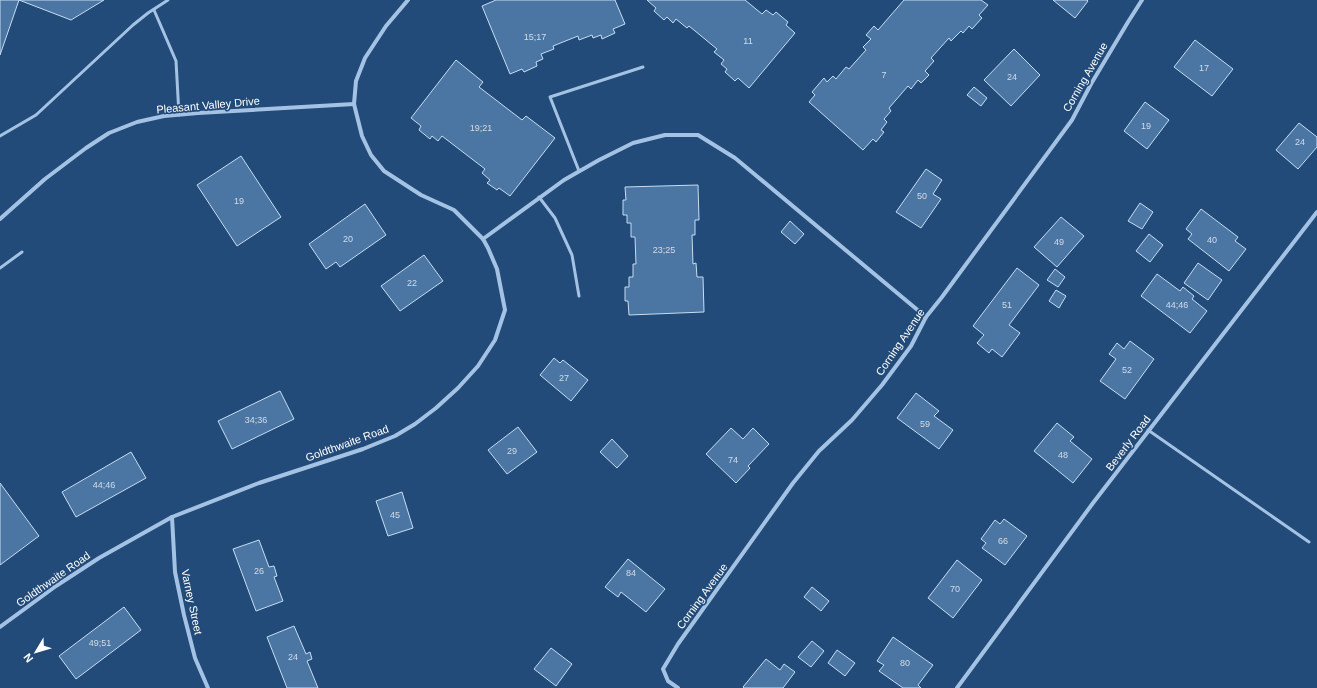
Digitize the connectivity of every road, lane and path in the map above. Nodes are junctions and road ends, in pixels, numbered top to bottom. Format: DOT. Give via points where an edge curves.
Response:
graph roads {
  1 [pos="168,0"];
  2 [pos="408,0"];
  3 [pos="1142,0"];
  4 [pos="154,10"];
  5 [pos="643,67"];
  6 [pos="354,104"];
  7 [pos="179,114"];
  8 [pos="0,136"];
  9 [pos="579,171"];
  10 [pos="539,197"];
  11 [pos="1317,212"];
  12 [pos="0,219"];
  13 [pos="483,240"];
  14 [pos="22,252"];
  15 [pos="0,268"];
  16 [pos="579,296"];
  17 [pos="926,317"];
  18 [pos="1148,430"];
  19 [pos="172,517"];
  20 [pos="1309,542"];
  21 [pos="0,627"];
  22 [pos="208,688"];
  23 [pos="678,688"];
  24 [pos="957,688"];
  1 -- 4 [label="lane"];
  2 -- 6 [label="street, Goldthwaite Road" via="386,26 365,58 356,81"];
  3 -- 17 [label="street, Corning Avenue" via="1072,120"];
  4 -- 7 [label="lane" via="176,61"];
  4 -- 8 [label="lane" via="133,25 36,115"];
  5 -- 9 [label="lane" via="550,97"];
  6 -- 7 [label="street, Pleasant Valley Drive"];
  6 -- 13 [label="street, Goldthwaite Road" via="362,136 371,155 384,171 421,195 454,210"];
  7 -- 12 [label="street, Pleasant Valley Drive" via="137,122 109,134 86,148"];
  9 -- 10 [label="street"];
  9 -- 17 [label="street" via="633,143 665,135 698,135 736,158"];
  10 -- 13 [label="street"];
  10 -- 16 [label="lane" via="555,218 572,255"];
  11 -- 18 [label="street, Beverly Road"];
  13 -- 19 [label="street, Goldthwaite Road" via="497,269 505,310 495,340 478,366 436,408 395,436 364,449 259,483"];
  14 -- 15 [label="lane"];
  17 -- 23 [label="street, Corning Avenue" via="904,356 852,420 819,451 793,483 686,633 663,669 668,681"];
  18 -- 20 [label="lane"];
  18 -- 24 [label="street, Beverly Road"];
  19 -- 21 [label="street, Goldthwaite Road" via="99,558"];
  19 -- 22 [label="street, Varney Street" via="176,572 184,615 195,658"];
}
